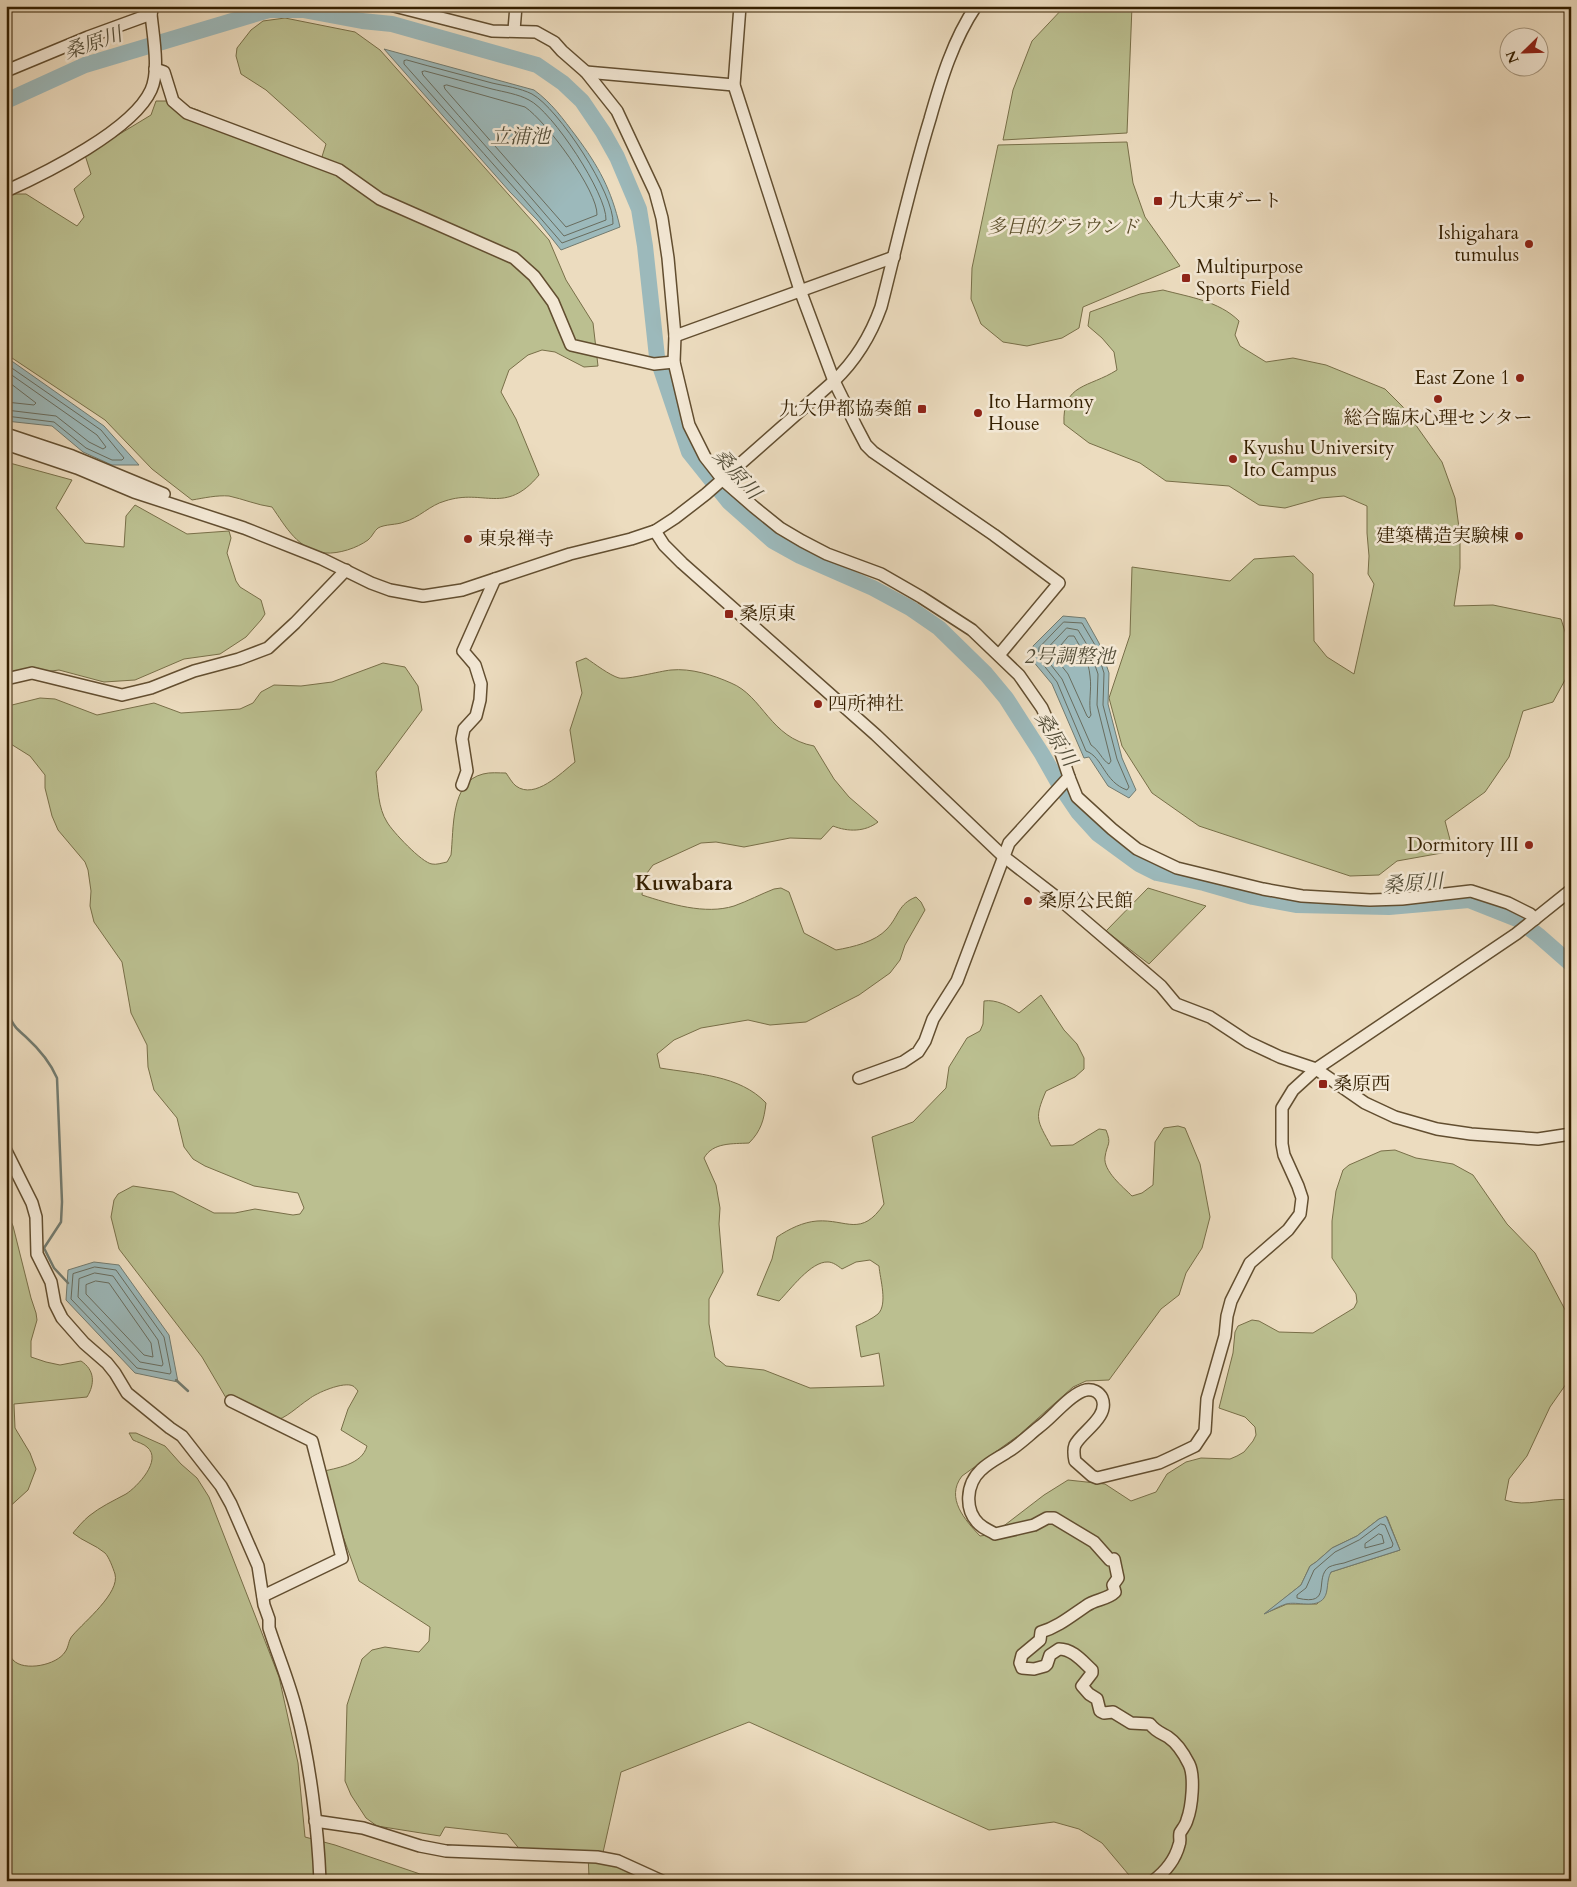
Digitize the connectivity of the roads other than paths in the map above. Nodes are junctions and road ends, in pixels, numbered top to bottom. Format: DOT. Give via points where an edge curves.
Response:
graph roads {
  1 [pos="394,6"];
  2 [pos="516,6"];
  3 [pos="740,6"];
  4 [pos="976,6"];
  5 [pos="152,10"];
  6 [pos="514,30"];
  7 [pos="155,69"];
  8 [pos="6,72"];
  9 [pos="586,72"];
  10 [pos="734,85"];
  11 [pos="6,192"];
  12 [pos="894,257"];
  13 [pos="800,290"];
  14 [pos="675,336"];
  15 [pos="674,362"];
  16 [pos="834,381"];
  17 [pos="6,434"];
  18 [pos="6,444"];
  19 [pos="723,480"];
  20 [pos="220,519"];
  21 [pos="655,530"];
  22 [pos="346,570"];
  23 [pos="496,579"];
  24 [pos="999,655"];
  25 [pos="6,679"];
  26 [pos="1067,779"];
  27 [pos="462,785"];
  28 [pos="1003,856"];
  29 [pos="1571,890"];
  30 [pos="1533,920"];
  31 [pos="1316,1069"];
  32 [pos="859,1078"];
  33 [pos="1571,1134"];
  34 [pos="6,1151"];
  35 [pos="231,1401"];
  36 [pos="263,1596"];
  37 [pos="314,1821"];
  38 [pos="320,1881"];
  39 [pos="662,1881"];
  40 [pos="1153,1881"];
  1 -- 6 [label="street" via="492,30"];
  2 -- 6 [label="street"];
  3 -- 10 [label="street"];
  4 -- 12 [label="street" via="941,79"];
  5 -- 7 [label="street"];
  5 -- 8 [label="street"];
  6 -- 9 [label="street" via="536,32 554,42"];
  7 -- 11 [label="street" via="152,89 140,107 104,138 46,173"];
  7 -- 15 [label="street" via="164,72 173,101 187,114 339,170 380,199 514,258 534,276 553,302 571,344 654,364"];
  9 -- 10 [label="street"];
  9 -- 14 [label="street" via="617,111 655,192 668,258"];
  10 -- 13 [label="street"];
  12 -- 13 [label="street"];
  12 -- 16 [label="street" via="872,332 848,368"];
  13 -- 14 [label="street"];
  13 -- 16 [label="street"];
  14 -- 15 [label="street"];
  15 -- 19 [label="street" via="689,425 705,457"];
  16 -- 19 [label="street"];
  16 -- 24 [label="street" via="866,445 873,452 1060,583"];
  17 -- 20 [label="street" via="210,510"];
  18 -- 20 [label="street" via="134,492"];
  19 -- 21 [label="street"];
  19 -- 24 [label="street" via="754,508 802,541 904,586 972,630"];
  20 -- 22 [label="street"];
  21 -- 23 [label="street"];
  21 -- 28 [label="street" via="664,545 682,563 876,735"];
  22 -- 23 [label="street" via="371,584 423,596 462,590"];
  22 -- 25 [label="street" via="268,648 150,688 122,696 32,673"];
  23 -- 27 [label="street" via="463,651 475,665 481,684 476,716 464,729 462,739 467,765"];
  24 -- 26 [label="street" via="1042,708 1058,744"];
  26 -- 28 [label="street" via="1009,843"];
  26 -- 30 [label="street" via="1077,797 1112,829 1137,849 1177,868 1302,896 1378,900 1471,891 1508,903 1530,914"];
  28 -- 31 [label="street" via="1116,947 1161,986 1176,1004 1210,1017 1248,1042 1280,1057"];
  28 -- 32 [label="street" via="957,981 933,1019 925,1042 918,1052 902,1062"];
  29 -- 30 [label="street"];
  30 -- 31 [label="street"];
  31 -- 33 [label="street" via="1365,1103 1395,1118 1437,1129 1538,1139"];
  31 -- 40 [label="street" via="1293,1090 1282,1108 1283,1149 1302,1198 1300,1214 1288,1230 1250,1263 1234,1294 1208,1393 1205,1431 1195,1446 1159,1462 1097,1478 1092,1476 1074,1460 1075,1445 1092,1426 1102,1408 1099,1394 1095,1390 1087,1390 1073,1397 1010,1451 980,1470 970,1490 968,1502 972,1516 995,1534 1054,1518 1099,1545 1110,1560 1114,1558 1118,1578 1113,1585 1115,1592 1041,1632 1040,1640 1022,1655 1020,1663 1022,1668 1041,1668 1059,1648 1072,1653 1092,1670 1082,1686 1097,1700 1100,1711 1113,1712 1130,1723 1150,1724 1177,1745 1191,1766 1193,1800 1187,1822 1174,1858"];
  34 -- 36 [label="street" via="32,1203 36,1217 37,1254 51,1282 55,1304 62,1318 115,1373 127,1393 182,1436 221,1486 258,1566"];
  35 -- 36 [label="street" via="312,1441 342,1558"];
  36 -- 37 [label="street" via="269,1628 297,1713"];
  37 -- 38 [label="street"];
  37 -- 39 [label="street" via="363,1828 446,1851 597,1857 618,1861"];
}
